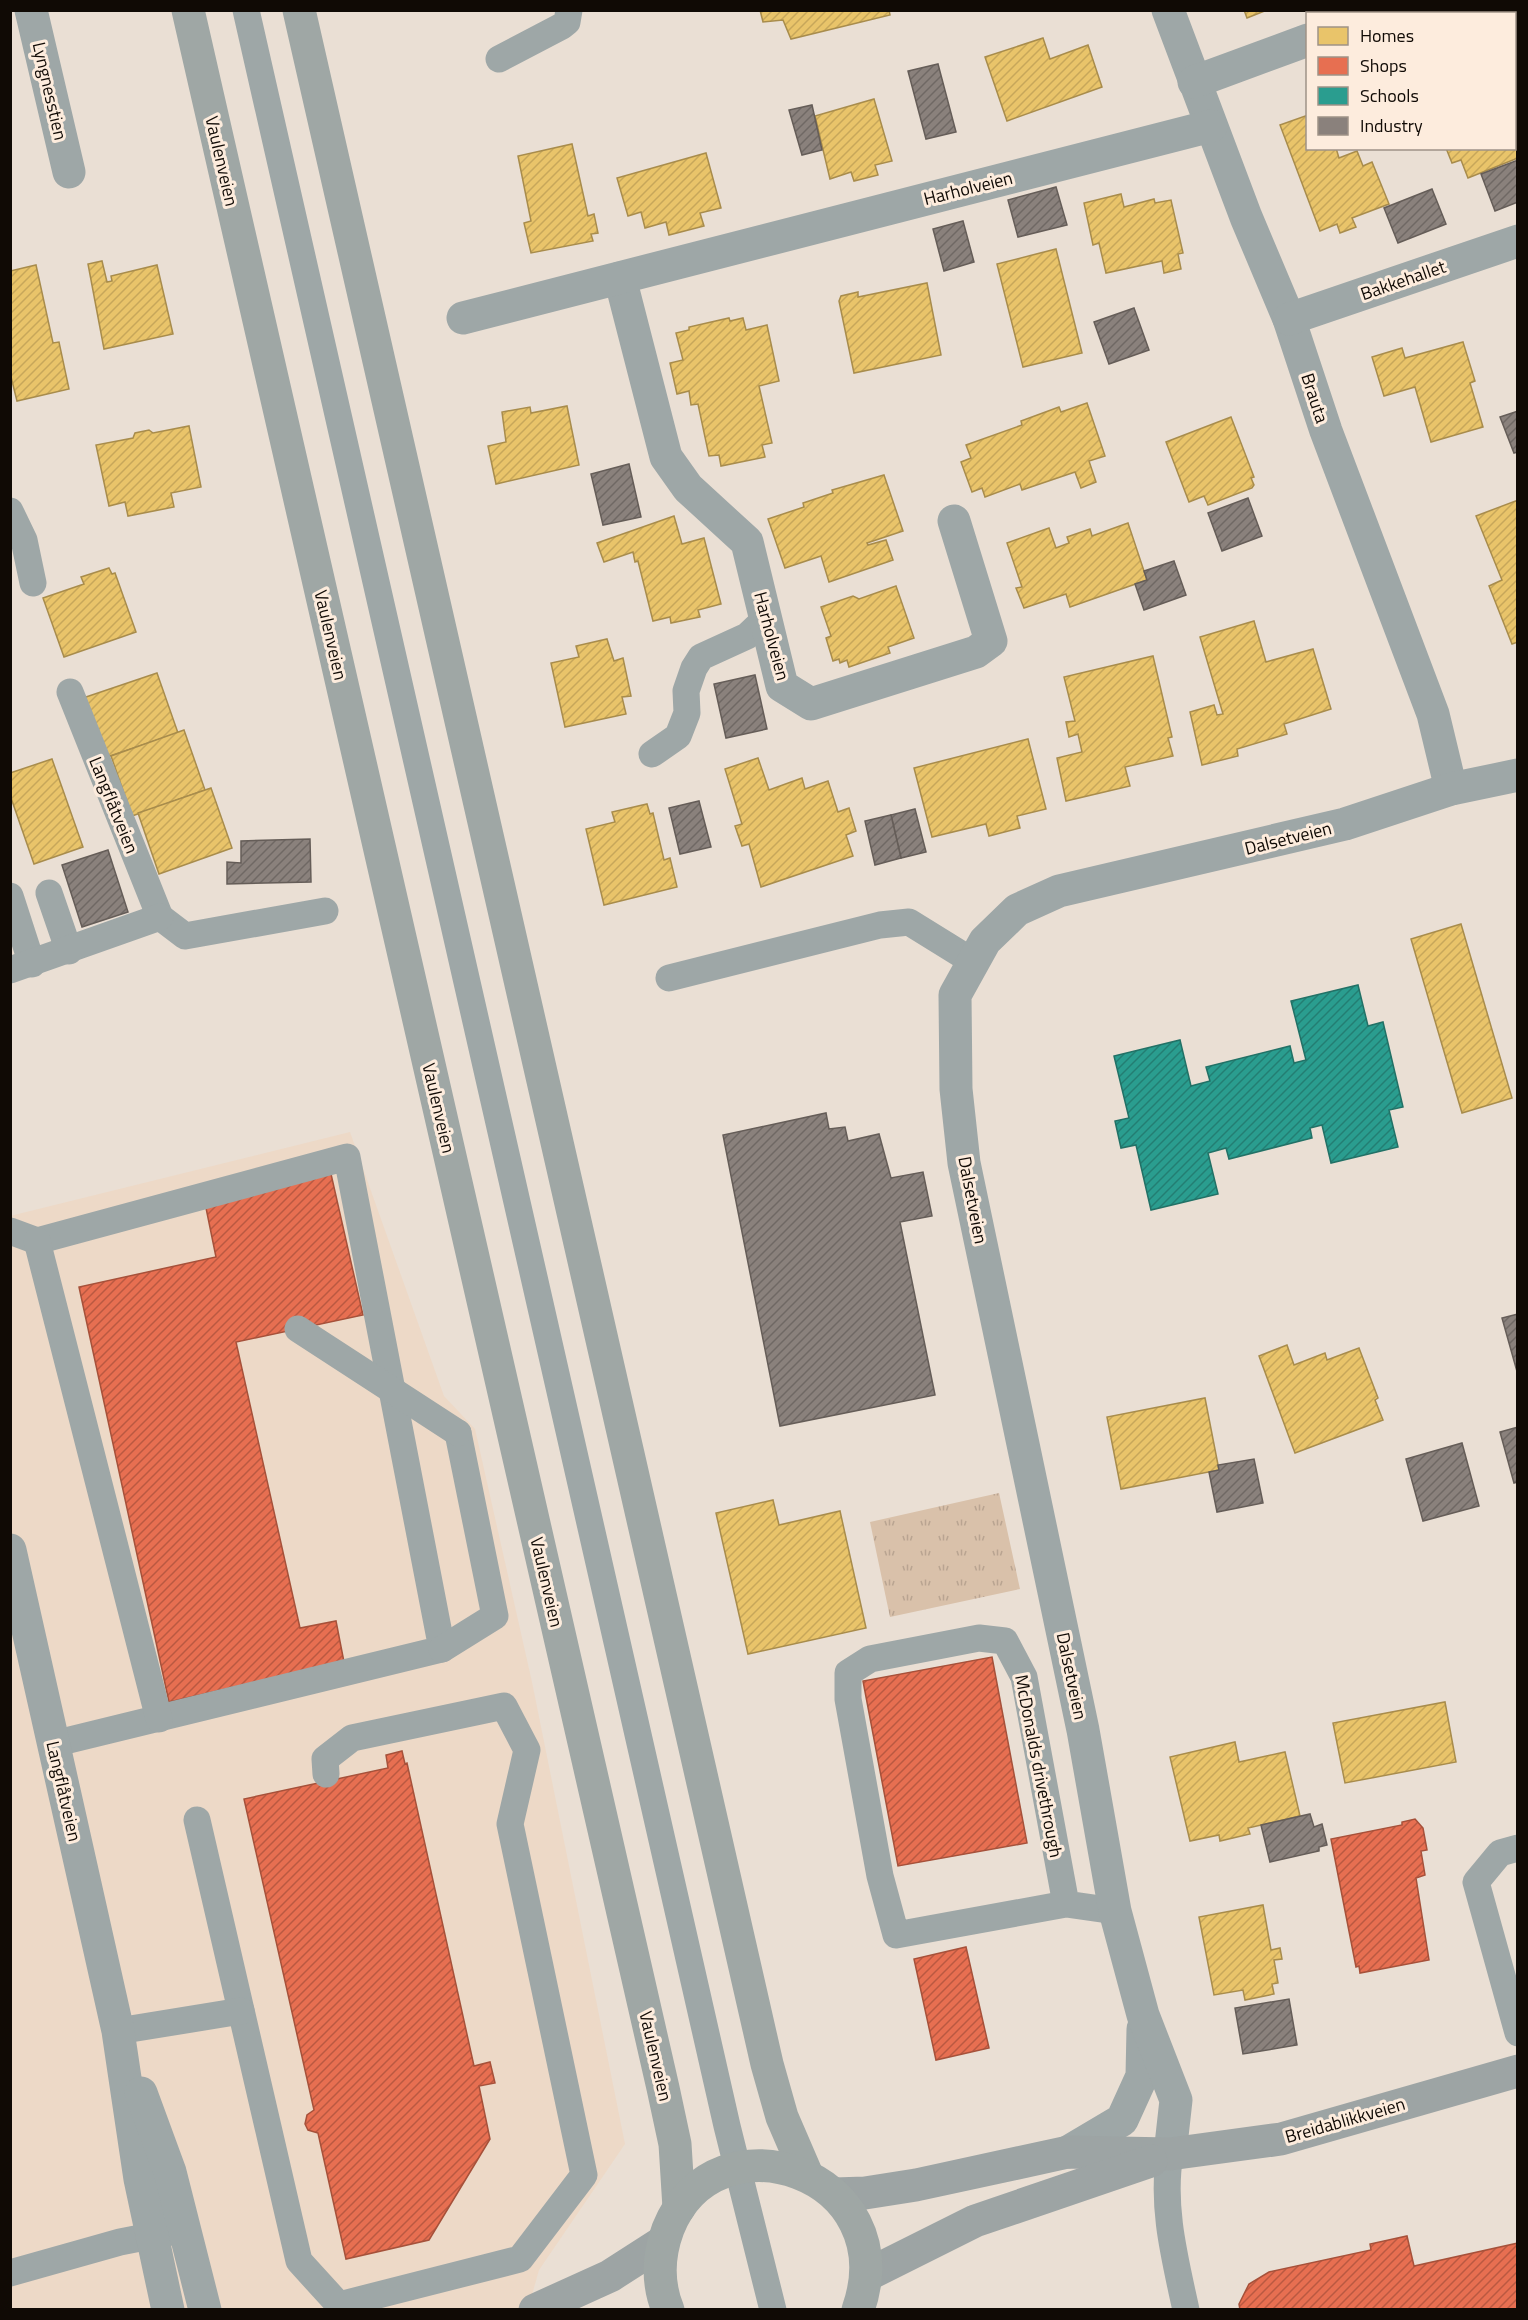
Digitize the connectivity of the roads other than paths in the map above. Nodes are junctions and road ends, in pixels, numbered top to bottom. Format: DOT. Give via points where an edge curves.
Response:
graph roads {
  1 [pos="31,10"];
  2 [pos="188,10"];
  3 [pos="246,10"];
  4 [pos="299,10"];
  5 [pos="569,10"];
  6 [pos="1168,10"];
  7 [pos="1306,41"];
  8 [pos="499,59"];
  9 [pos="1194,82"];
  10 [pos="1211,126"];
  11 [pos="69,172"];
  12 [pos="1518,240"];
  13 [pos="620,278"];
  14 [pos="463,318"];
  15 [pos="1289,319"];
  16 [pos="10,511"];
  17 [pos="954,521"];
  18 [pos="33,583"];
  19 [pos="766,618"];
  20 [pos="70,692"];
  21 [pos="652,754"];
  22 [pos="1518,775"];
  23 [pos="1451,789"];
  24 [pos="49,893"];
  25 [pos="10,896"];
  26 [pos="325,910"];
  27 [pos="160,917"];
  28 [pos="69,951"];
  29 [pos="972,961"];
  30 [pos="21,967"];
  31 [pos="669,978"];
  32 [pos="10,1231"];
  33 [pos="37,1241"];
  34 [pos="298,1329"];
  35 [pos="10,1550"];
  36 [pos="442,1649"];
  37 [pos="159,1719"];
  38 [pos="53,1744"];
  39 [pos="326,1774"];
  40 [pos="197,1820"];
  41 [pos="1518,1848"];
  42 [pos="1066,1904"];
  43 [pos="1115,1911"];
  44 [pos="241,2011"];
  45 [pos="1143,2015"];
  46 [pos="118,2031"];
  47 [pos="1518,2033"];
  48 [pos="1518,2071"];
  49 [pos="1068,2152"];
  50 [pos="1170,2154"];
  51 [pos="738,2169"];
  52 [pos="807,2175"];
  53 [pos="835,2194"];
  54 [pos="679,2208"];
  55 [pos="184,2229"];
  56 [pos="152,2236"];
  57 [pos="663,2242"];
  58 [pos="10,2273"];
  59 [pos="867,2275"];
  60 [pos="168,2310"];
  61 [pos="205,2310"];
  62 [pos="535,2310"];
  63 [pos="668,2310"];
  64 [pos="773,2310"];
  65 [pos="858,2310"];
  66 [pos="1186,2310"];
  1 -- 11 [label="street, Lyngnesstien"];
  2 -- 54 [label="main road, Vaulenveien" via="663,2088 675,2144"];
  3 -- 51 [label="lane"];
  4 -- 52 [label="main road" via="767,2064 782,2117"];
  5 -- 8 [label="lane" via="562,26"];
  6 -- 9 [label="street, Brauta"];
  7 -- 9 [label="street"];
  9 -- 10 [label="street, Brauta"];
  10 -- 13 [label="street, Harholveien"];
  10 -- 15 [label="street, Brauta"];
  12 -- 15 [label="street, Bakkehallet"];
  13 -- 14 [label="street, Harholveien"];
  13 -- 19 [label="street, Harholveien" via="666,457 688,488 747,542"];
  15 -- 23 [label="street, Brauta" via="1326,431 1433,714"];
  16 -- 18 [label="lane" via="24,540"];
  17 -- 19 [label="street, Harholveien" via="991,641 976,652 811,704 782,686"];
  19 -- 21 [label="lane" via="747,636 701,657 686,691 687,713 678,736"];
  20 -- 27 [label="lane, Langflåtveien"];
  22 -- 23 [label="street, Dalsetveien"];
  23 -- 29 [label="street, Dalsetveien" via="1346,824 1059,891 1017,910 985,941"];
  24 -- 28 [label="lane"];
  25 -- 30 [label="lane"];
  26 -- 27 [label="lane" via="185,936"];
  27 -- 28 [label="lane"];
  28 -- 30 [label="lane"];
  29 -- 31 [label="lane" via="909,922 880,925"];
  29 -- 43 [label="street, Dalsetveien" via="955,995 956,1089 964,1163 1083,1730"];
  32 -- 33 [label="lane"];
  33 -- 36 [label="lane" via="347,1157"];
  33 -- 37 [label="lane"];
  34 -- 36 [label="lane, bridge" via="458,1433 495,1616"];
  35 -- 38 [label="street, Langflåtveien"];
  36 -- 37 [label="lane"];
  37 -- 38 [label="lane"];
  38 -- 46 [label="street, Langflåtveien"];
  39 -- 44 [label="lane" via="325,1760 352,1738 504,1706 526,1749 510,1824 584,2175 520,2259 339,2305 298,2260"];
  40 -- 44 [label="lane"];
  41 -- 47 [label="lane" via="1500,1853 1476,1882"];
  42 -- 42 [label="lane, McDonalds drivethrough" via="1024,1677 1005,1641 980,1638 870,1659 848,1673 848,1699 880,1876 896,1935"];
  42 -- 43 [label="lane"];
  43 -- 45 [label="street, Dalsetveien"];
  44 -- 46 [label="lane"];
  45 -- 49 [label="street, Dalsetveien" via="1142,2076 1122,2120"];
  45 -- 50 [label="street, Dalsetveien" via="1176,2100"];
  46 -- 55 [label="street, Langflåtveien" via="170,2172"];
  46 -- 56 [label="street, Langflåtveien"];
  48 -- 50 [label="main road, Breidablikkveien" via="1281,2139"];
  49 -- 50 [label="main road, Breidablikkveien"];
  49 -- 53 [label="main road, Breidablikkveien" via="906,2187"];
  50 -- 59 [label="main road, Breidablikkveien" via="975,2221"];
  50 -- 66 [label="lane" via="1167,2207"];
  51 -- 52 [label="main road" via="773,2166"];
  51 -- 54 [label="main road" via="705,2184"];
  51 -- 64 [label="lane"];
  52 -- 53 [label="main road"];
  53 -- 59 [label="main road" via="863,2240"];
  54 -- 57 [label="main road"];
  55 -- 56 [label="lane"];
  55 -- 61 [label="street, Langflåtveien"];
  56 -- 58 [label="lane"];
  56 -- 60 [label="street, Langflåtveien"];
  57 -- 62 [label="main road" via="610,2276"];
  57 -- 63 [label="main road" via="660,2279"];
  59 -- 65 [label="main road"];
}
